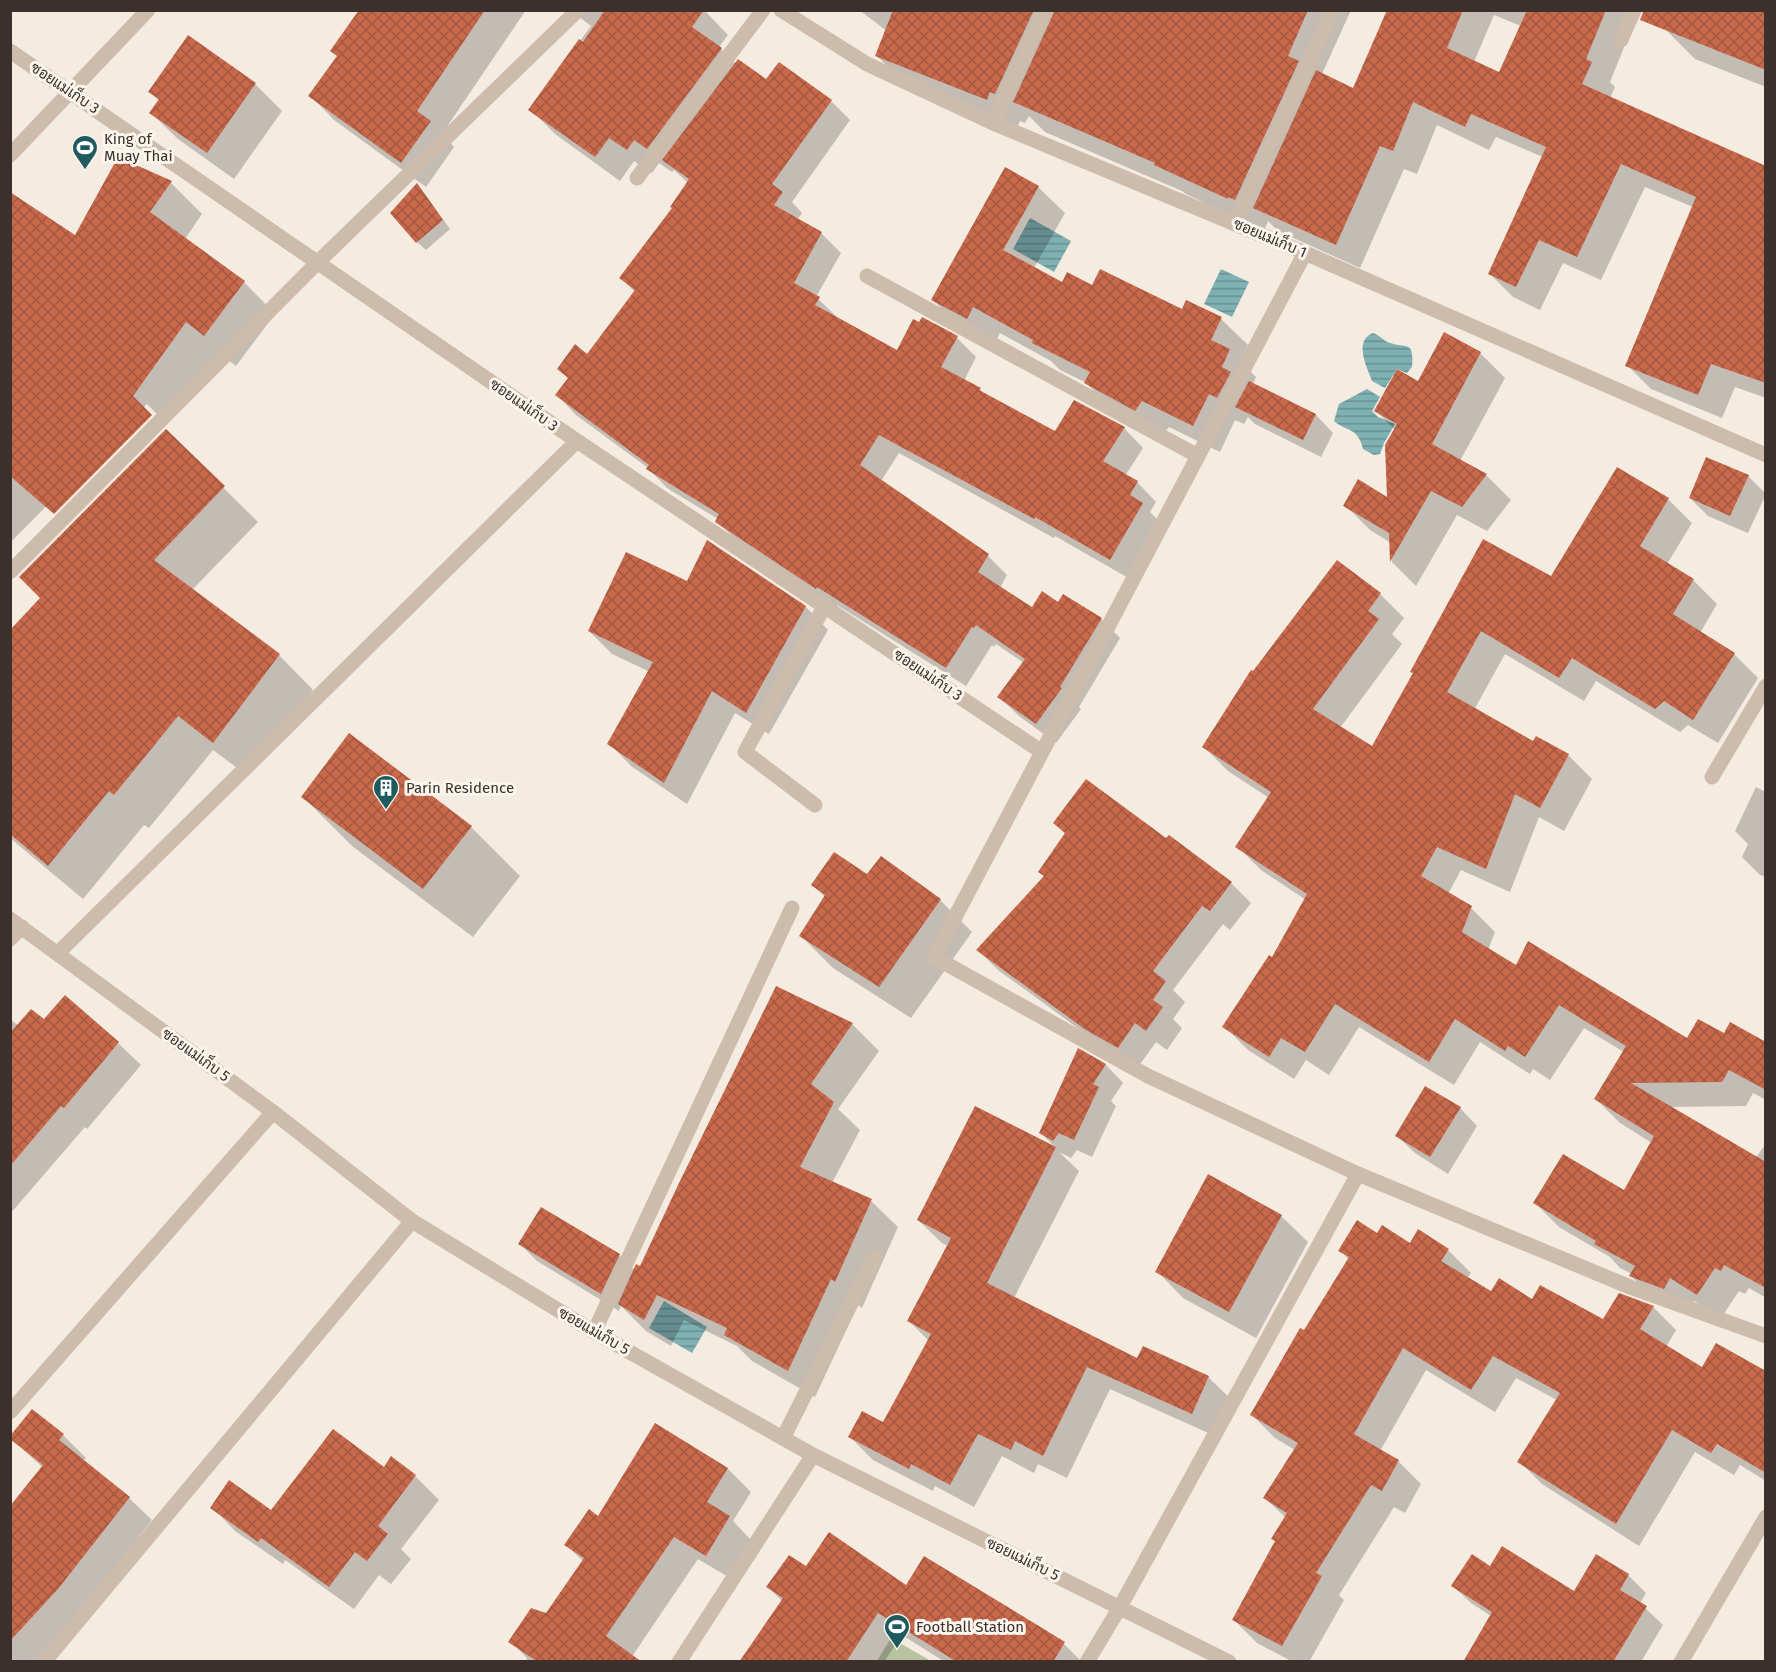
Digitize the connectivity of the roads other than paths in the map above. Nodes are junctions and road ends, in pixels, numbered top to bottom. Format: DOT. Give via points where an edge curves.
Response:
graph roads {
  1 [pos="148,10"];
  2 [pos="578,10"];
  3 [pos="763,10"];
  4 [pos="781,10"];
  5 [pos="1045,10"];
  6 [pos="1333,10"];
  7 [pos="1634,10"];
  8 [pos="1622,40"];
  9 [pos="10,51"];
  10 [pos="70,92"];
  11 [pos="993,123"];
  12 [pos="10,155"];
  13 [pos="637,178"];
  14 [pos="1235,223"];
  15 [pos="1305,253"];
  16 [pos="318,262"];
  17 [pos="867,276"];
  18 [pos="577,441"];
  19 [pos="1766,454"];
  20 [pos="1198,456"];
  21 [pos="10,572"];
  22 [pos="825,606"];
  23 [pos="1766,686"];
  24 [pos="1042,752"];
  25 [pos="1712,777"];
  26 [pos="814,805"];
  27 [pos="792,908"];
  28 [pos="16,923"];
  29 [pos="10,939"];
  30 [pos="58,953"];
  31 [pos="273,1112"];
  32 [pos="1358,1174"];
  33 [pos="412,1221"];
  34 [pos="874,1258"];
  35 [pos="594,1332"];
  36 [pos="1766,1336"];
  37 [pos="10,1412"];
  38 [pos="783,1438"];
  39 [pos="813,1455"];
  40 [pos="1766,1517"];
  41 [pos="1120,1607"];
  42 [pos="44,1662"];
  43 [pos="679,1662"];
  44 [pos="1087,1662"];
  45 [pos="1229,1662"];
  46 [pos="1680,1662"];
  1 -- 10 [label="street"];
  2 -- 16 [label="street"];
  3 -- 13 [label="street"];
  4 -- 11 [label="street, ซอยแม่เก็บ 1" via="867,64"];
  5 -- 11 [label="street"];
  6 -- 14 [label="street"];
  7 -- 8 [label="street"];
  9 -- 10 [label="street, ซอยแม่เก็บ 3"];
  10 -- 12 [label="street"];
  10 -- 16 [label="street, ซอยแม่เก็บ 3"];
  11 -- 14 [label="street, ซอยแม่เก็บ 1"];
  14 -- 15 [label="street, ซอยแม่เก็บ 1"];
  15 -- 19 [label="street, ซอยแม่เก็บ 1"];
  15 -- 20 [label="street"];
  16 -- 18 [label="street, ซอยแม่เก็บ 3"];
  16 -- 21 [label="street"];
  17 -- 20 [label="street"];
  18 -- 22 [label="street, ซอยแม่เก็บ 3"];
  18 -- 30 [label="street"];
  20 -- 24 [label="street"];
  22 -- 24 [label="street, ซอยแม่เก็บ 3"];
  22 -- 26 [label="street" via="745,752"];
  23 -- 25 [label="street"];
  24 -- 32 [label="street" via="934,957 1148,1076"];
  27 -- 35 [label="street"];
  28 -- 29 [label="street"];
  28 -- 30 [label="street, ซอยแม่เก็บ 5"];
  30 -- 31 [label="street, ซอยแม่เก็บ 5"];
  31 -- 33 [label="street, ซอยแม่เก็บ 5"];
  31 -- 37 [label="street"];
  32 -- 36 [label="street" via="1630,1287"];
  32 -- 41 [label="street"];
  33 -- 35 [label="street, ซอยแม่เก็บ 5"];
  33 -- 42 [label="street"];
  34 -- 38 [label="street"];
  35 -- 38 [label="street, ซอยแม่เก็บ 5"];
  38 -- 39 [label="street, ซอยแม่เก็บ 5"];
  39 -- 41 [label="street, ซอยแม่เก็บ 5"];
  39 -- 43 [label="street"];
  40 -- 46 [label="street"];
  41 -- 44 [label="street"];
  41 -- 45 [label="street, ซอยแม่เก็บ 5"];
}
